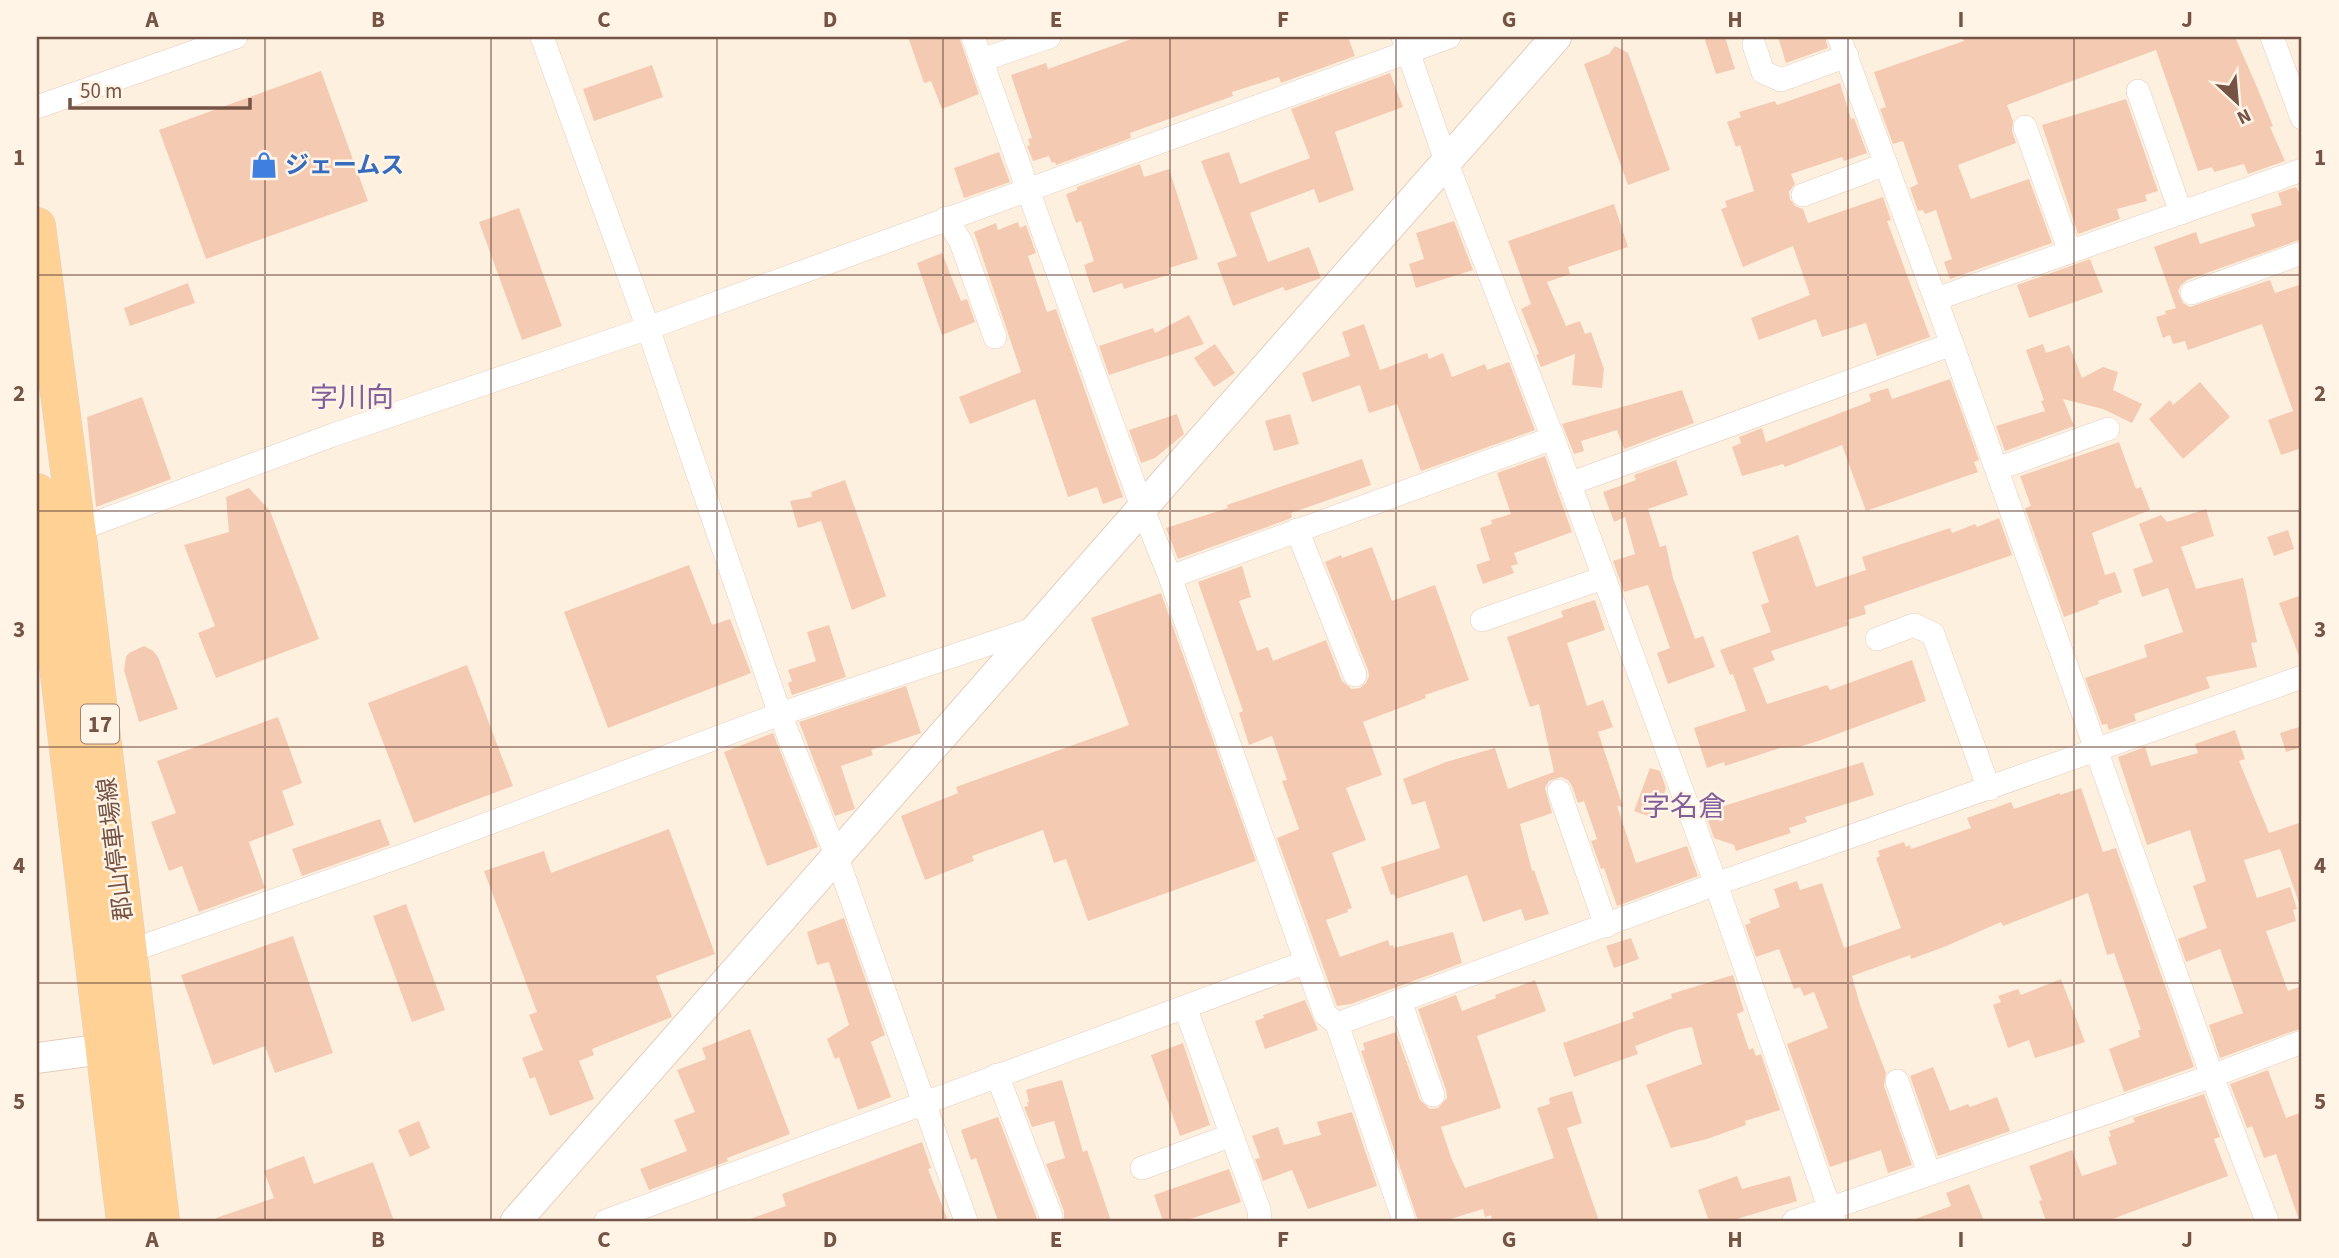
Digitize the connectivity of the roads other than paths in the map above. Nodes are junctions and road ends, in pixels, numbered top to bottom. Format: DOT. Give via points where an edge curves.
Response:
graph roads {
  1 [pos="236,37"];
  2 [pos="542,37"];
  3 [pos="973,37"];
  4 [pos="1049,37"];
  5 [pos="1449,37"];
  6 [pos="1556,37"];
  7 [pos="2272,37"];
  8 [pos="1846,43"];
  9 [pos="1405,44"];
  10 [pos="1754,45"];
  11 [pos="982,60"];
  12 [pos="2138,91"];
  13 [pos="37,107"];
  14 [pos="2302,118"];
  15 [pos="2025,127"];
  16 [pos="1446,161"];
  17 [pos="1886,164"];
  18 [pos="2302,170"];
  19 [pos="1028,189"];
  20 [pos="1803,195"];
  21 [pos="2181,213"];
  22 [pos="946,218"];
  23 [pos="37,226"];
  24 [pos="2070,252"];
  25 [pos="2302,253"];
  26 [pos="2192,293"];
  27 [pos="1936,299"];
  28 [pos="648,328"];
  29 [pos="995,337"];
  30 [pos="1952,344"];
  31 [pos="2108,429"];
  32 [pos="1553,438"];
  33 [pos="1997,469"];
  34 [pos="1569,484"];
  35 [pos="37,492"];
  36 [pos="1142,507"];
  37 [pos="77,530"];
  38 [pos="1297,530"];
  39 [pos="1170,577"];
  40 [pos="1604,578"];
  41 [pos="1482,620"];
  42 [pos="1036,628"];
  43 [pos="1877,639"];
  44 [pos="1355,675"];
  45 [pos="2302,677"];
  46 [pos="780,715"];
  47 [pos="2097,751"];
  48 [pos="1989,789"];
  49 [pos="1559,790"];
  50 [pos="836,855"];
  51 [pos="1716,884"];
  52 [pos="1606,926"];
  53 [pos="127,952"];
  54 [pos="1306,962"];
  55 [pos="1400,1001"];
  56 [pos="1185,1007"];
  57 [pos="1337,1024"];
  58 [pos="2302,1042"];
  59 [pos="104,1049"];
  60 [pos="37,1058"];
  61 [pos="997,1075"];
  62 [pos="2212,1076"];
  63 [pos="1897,1081"];
  64 [pos="1433,1095"];
  65 [pos="923,1102"];
  66 [pos="1232,1135"];
  67 [pos="1142,1168"];
  68 [pos="1929,1173"];
  69 [pos="1831,1215"];
  70 [pos="1051,1216"];
  71 [pos="125,1221"];
  72 [pos="161,1221"];
  73 [pos="516,1221"];
  74 [pos="606,1221"];
  75 [pos="966,1221"];
  76 [pos="1260,1221"];
  77 [pos="1404,1221"];
  78 [pos="1794,1221"];
  79 [pos="2267,1221"];
  1 -- 13 [label="street"];
  2 -- 28 [label="street"];
  3 -- 11 [label="street"];
  4 -- 11 [label="street"];
  5 -- 9 [label="street"];
  6 -- 16 [label="street"];
  7 -- 14 [label="street"];
  8 -- 10 [label="street" via="1781,80 1763,72"];
  8 -- 17 [label="street"];
  9 -- 16 [label="street"];
  9 -- 19 [label="street"];
  11 -- 19 [label="street"];
  12 -- 21 [label="street"];
  15 -- 24 [label="street"];
  16 -- 32 [label="street"];
  16 -- 36 [label="street"];
  17 -- 20 [label="street"];
  17 -- 27 [label="street"];
  18 -- 21 [label="street"];
  19 -- 22 [label="street"];
  19 -- 36 [label="street"];
  21 -- 24 [label="street"];
  22 -- 28 [label="street"];
  22 -- 29 [label="street" via="961,242"];
  23 -- 37 [label="main road, 郡山停車場線 / 17"];
  24 -- 27 [label="street"];
  25 -- 26 [label="street"];
  27 -- 30 [label="street"];
  28 -- 37 [label="street" via="333,435"];
  28 -- 46 [label="street"];
  30 -- 33 [label="street"];
  30 -- 34 [label="street"];
  31 -- 33 [label="street"];
  32 -- 34 [label="street"];
  32 -- 38 [label="street"];
  33 -- 47 [label="street"];
  34 -- 40 [label="street"];
  35 -- 59 [label="main road, 郡山停車場線 / 17"];
  36 -- 39 [label="street"];
  36 -- 42 [label="street"];
  37 -- 53 [label="main road, 郡山停車場線 / 17"];
  38 -- 39 [label="street"];
  38 -- 44 [label="street"];
  39 -- 54 [label="street"];
  40 -- 41 [label="street"];
  40 -- 51 [label="street"];
  42 -- 46 [label="street"];
  42 -- 50 [label="street"];
  43 -- 48 [label="street" via="1914,625 1933,634"];
  45 -- 47 [label="street"];
  46 -- 50 [label="street"];
  46 -- 53 [label="street"];
  47 -- 48 [label="street"];
  47 -- 62 [label="street"];
  48 -- 51 [label="street"];
  49 -- 52 [label="street"];
  50 -- 65 [label="street"];
  50 -- 73 [label="street"];
  51 -- 52 [label="street"];
  51 -- 69 [label="street"];
  52 -- 55 [label="street"];
  53 -- 72 [label="main road, 郡山停車場線 / 17"];
  54 -- 56 [label="street"];
  54 -- 57 [label="street" via="1325,1014"];
  55 -- 57 [label="street"];
  55 -- 64 [label="street"];
  56 -- 61 [label="street"];
  56 -- 66 [label="street"];
  57 -- 77 [label="street"];
  58 -- 62 [label="street"];
  59 -- 60 [label="street"];
  59 -- 71 [label="main road, 郡山停車場線 / 17"];
  61 -- 65 [label="street"];
  61 -- 70 [label="street"];
  62 -- 68 [label="street"];
  62 -- 79 [label="street"];
  63 -- 68 [label="street"];
  65 -- 74 [label="street"];
  65 -- 75 [label="street"];
  66 -- 67 [label="street"];
  66 -- 76 [label="street"];
  68 -- 69 [label="street"];
  69 -- 78 [label="street"];
}
